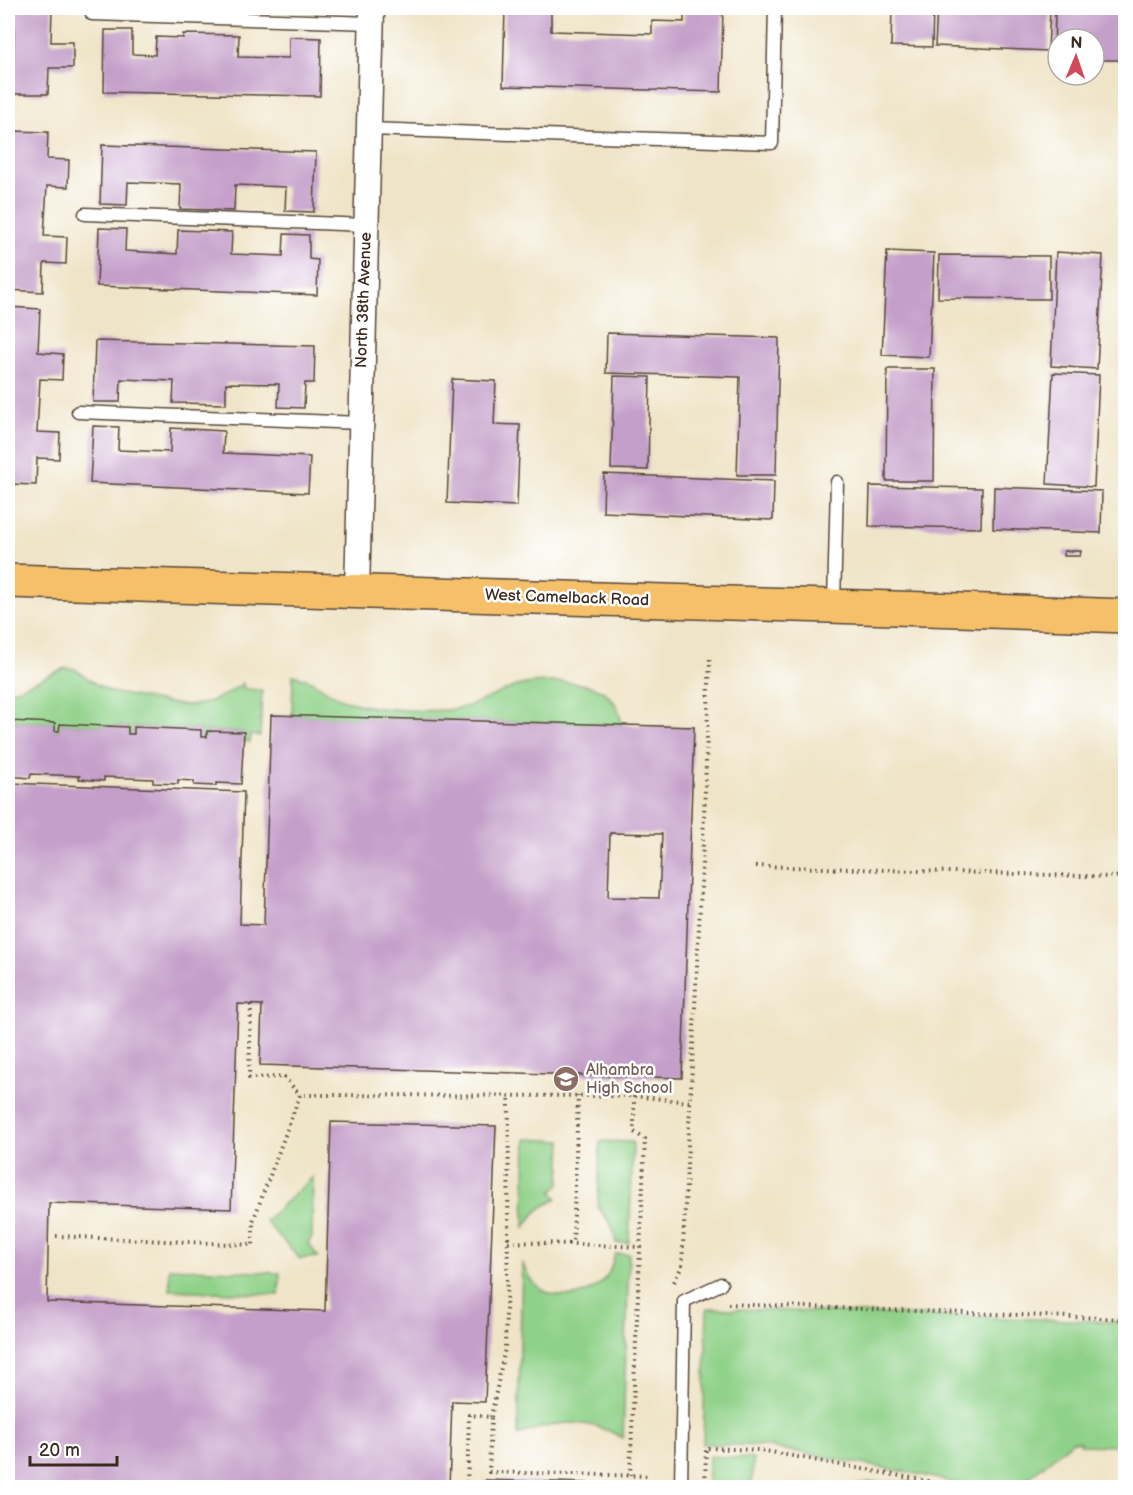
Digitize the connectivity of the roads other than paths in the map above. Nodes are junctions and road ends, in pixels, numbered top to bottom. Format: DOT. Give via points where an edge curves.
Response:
graph roads {
  1 [pos="775,8"];
  2 [pos="92,14"];
  3 [pos="372,15"];
  4 [pos="369,129"];
  5 [pos="85,214"];
  6 [pos="366,225"];
  7 [pos="78,412"];
  8 [pos="361,423"];
  9 [pos="837,482"];
  10 [pos="8,581"];
  11 [pos="357,592"];
  12 [pos="834,606"];
  13 [pos="1125,616"];
  14 [pos="721,1284"];
  15 [pos="681,1488"];
  1 -- 4 [label="lane" via="772,143"];
  2 -- 3 [label="lane"];
  3 -- 4 [label="street, North 38th Avenue"];
  4 -- 6 [label="street, North 38th Avenue"];
  5 -- 6 [label="lane"];
  6 -- 8 [label="street, North 38th Avenue"];
  7 -- 8 [label="lane"];
  8 -- 11 [label="street, North 38th Avenue"];
  9 -- 12 [label="lane"];
  10 -- 11 [label="main road, West Camelback Road"];
  11 -- 12 [label="main road, West Camelback Road"];
  12 -- 13 [label="main road, West Camelback Road"];
  14 -- 15 [label="lane" via="684,1301"];
}
